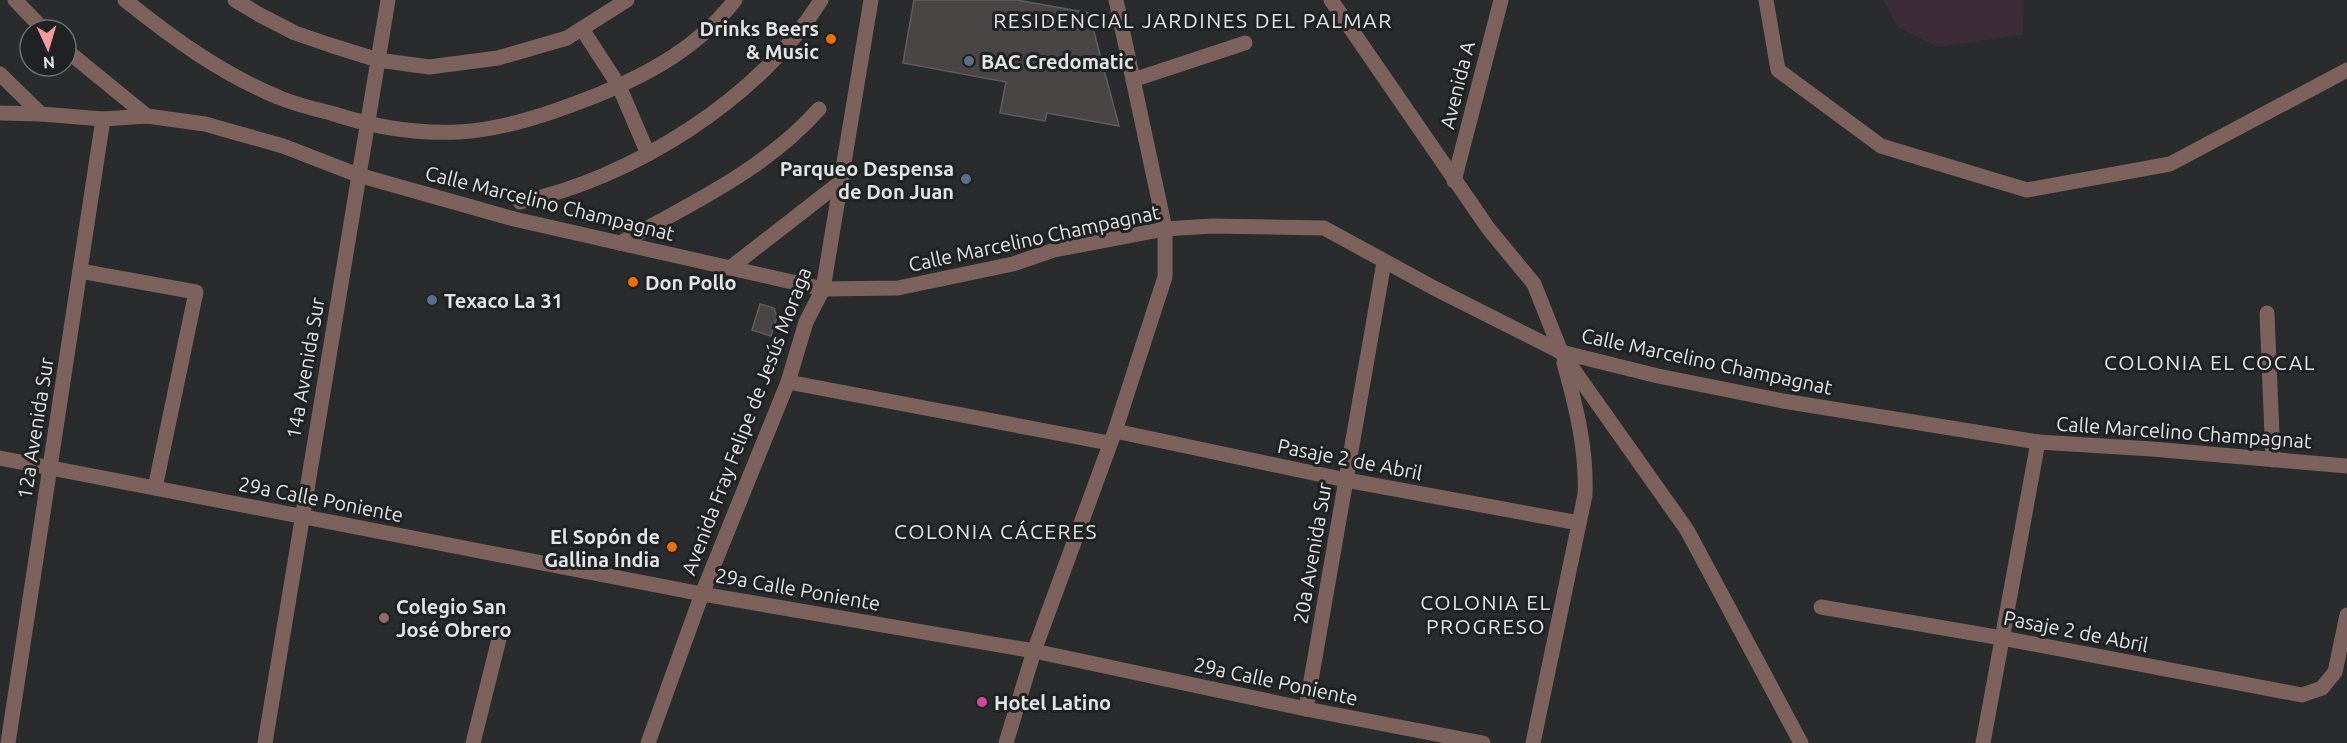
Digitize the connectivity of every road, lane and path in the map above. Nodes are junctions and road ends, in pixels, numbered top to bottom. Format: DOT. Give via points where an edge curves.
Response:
graph roads {
  1 [pos="15,0"];
  2 [pos="125,0"];
  3 [pos="236,0"];
  4 [pos="387,0"];
  5 [pos="627,0"];
  6 [pos="735,0"];
  7 [pos="821,0"];
  8 [pos="872,0"];
  9 [pos="1116,0"];
  10 [pos="1331,0"];
  11 [pos="1501,0"];
  12 [pos="1766,0"];
  13 [pos="32,18"];
  14 [pos="582,29"];
  15 [pos="1245,43"];
  16 [pos="78,60"];
  17 [pos="378,60"];
  18 [pos="2347,70"];
  19 [pos="0,74"];
  20 [pos="1133,80"];
  21 [pos="619,87"];
  22 [pos="819,109"];
  23 [pos="0,113"];
  24 [pos="41,114"];
  25 [pos="147,116"];
  26 [pos="103,119"];
  27 [pos="366,124"];
  28 [pos="648,154"];
  29 [pos="358,175"];
  30 [pos="1454,181"];
  31 [pos="842,182"];
  32 [pos="520,202"];
  33 [pos="1165,229"];
  34 [pos="620,243"];
  35 [pos="1384,262"];
  36 [pos="730,268"];
  37 [pos="80,272"];
  38 [pos="823,289"];
  39 [pos="2267,313"];
  40 [pos="1561,352"];
  41 [pos="788,382"];
  42 [pos="1112,437"];
  43 [pos="2038,442"];
  44 [pos="0,458"];
  45 [pos="2273,459"];
  46 [pos="2347,466"];
  47 [pos="50,468"];
  48 [pos="1346,480"];
  49 [pos="155,488"];
  50 [pos="301,517"];
  51 [pos="1579,523"];
  52 [pos="702,594"];
  53 [pos="1821,607"];
  54 [pos="2347,615"];
  55 [pos="501,631"];
  56 [pos="2002,638"];
  57 [pos="1034,651"];
  58 [pos="1306,709"];
  59 [pos="8,743"];
  60 [pos="265,743"];
  61 [pos="473,743"];
  62 [pos="648,743"];
  63 [pos="1006,743"];
  64 [pos="1483,743"];
  65 [pos="1533,743"];
  66 [pos="1801,743"];
  67 [pos="1983,743"];
  1 -- 13 [label="street"];
  2 -- 27 [label="street" via="166,33 242,80 279,98"];
  3 -- 17 [label="street" via="295,33"];
  4 -- 17 [label="street, 14a Avenida Sur"];
  5 -- 14 [label="street"];
  6 -- 21 [label="street" via="708,30 670,61"];
  7 -- 28 [label="street" via="791,42 761,74 697,123"];
  8 -- 31 [label="street, Avenida Fray Felipe de Jesús Moraga"];
  9 -- 20 [label="street"];
  10 -- 30 [label="street"];
  11 -- 30 [label="street, Avenida A"];
  12 -- 18 [label="street" via="1778,70 1881,146 2027,190 2170,164"];
  14 -- 17 [label="street" via="536,48 476,62 429,67"];
  14 -- 21 [label="street"];
  15 -- 20 [label="street"];
  16 -- 25 [label="street"];
  17 -- 27 [label="street, 14a Avenida Sur"];
  19 -- 24 [label="street"];
  20 -- 33 [label="street"];
  21 -- 27 [label="street" via="546,115 480,129 420,131"];
  21 -- 28 [label="street"];
  22 -- 34 [label="street" via="795,134 751,167"];
  23 -- 24 [label="street, Calle Marcelino Champagnat"];
  24 -- 26 [label="street, Calle Marcelino Champagnat"];
  25 -- 26 [label="street, Calle Marcelino Champagnat"];
  25 -- 29 [label="street, Calle Marcelino Champagnat" via="205,124 283,146"];
  26 -- 37 [label="street, 12a Avenida Sur"];
  27 -- 29 [label="street, 14a Avenida Sur"];
  28 -- 32 [label="street" via="579,186"];
  29 -- 34 [label="street, Calle Marcelino Champagnat" via="514,219"];
  29 -- 50 [label="street, 14a Avenida Sur"];
  30 -- 40 [label="street" via="1534,284"];
  31 -- 36 [label="street"];
  31 -- 38 [label="street, Avenida Fray Felipe de Jesús Moraga"];
  33 -- 35 [label="street, Calle Marcelino Champagnat" via="1324,228"];
  33 -- 38 [label="street, Calle Marcelino Champagnat" via="1054,250 1013,264 898,288"];
  33 -- 42 [label="street" via="1165,277"];
  34 -- 36 [label="street, Calle Marcelino Champagnat"];
  35 -- 40 [label="street, Calle Marcelino Champagnat"];
  35 -- 48 [label="street, 20a Avenida Sur"];
  36 -- 38 [label="street, Calle Marcelino Champagnat"];
  37 -- 47 [label="street, 12a Avenida Sur"];
  37 -- 49 [label="street" via="196,292"];
  38 -- 41 [label="street, Avenida Fray Felipe de Jesús Moraga" via="807,322"];
  39 -- 45 [label="street"];
  40 -- 43 [label="street, Calle Marcelino Champagnat" via="1783,401"];
  40 -- 51 [label="street" via="1582,438 1586,475"];
  40 -- 66 [label="street" via="1687,530"];
  41 -- 42 [label="street, Pasaje 2 de Abril"];
  41 -- 52 [label="street, Avenida Fray Felipe de Jesús Moraga"];
  42 -- 48 [label="street, Pasaje 2 de Abril"];
  42 -- 57 [label="street"];
  43 -- 45 [label="street, Calle Marcelino Champagnat"];
  43 -- 56 [label="street"];
  44 -- 47 [label="street, 29a Calle Poniente"];
  45 -- 46 [label="street, Calle Marcelino Champagnat"];
  47 -- 49 [label="street, 29a Calle Poniente"];
  47 -- 59 [label="street, 12a Avenida Sur"];
  48 -- 51 [label="street, Pasaje 2 de Abril"];
  48 -- 58 [label="street, 20a Avenida Sur"];
  49 -- 50 [label="street, 29a Calle Poniente"];
  50 -- 52 [label="street, 29a Calle Poniente"];
  50 -- 60 [label="street, 14a Avenida Sur"];
  51 -- 65 [label="street"];
  52 -- 57 [label="street, 29a Calle Poniente"];
  52 -- 62 [label="street, Avenida Fray Felipe de Jesús Moraga"];
  53 -- 56 [label="street, Pasaje 2 de Abril"];
  54 -- 56 [label="street, Pasaje 2 de Abril" via="2335,672 2322,688 2302,695"];
  55 -- 61 [label="street"];
  56 -- 67 [label="street"];
  57 -- 58 [label="street, 29a Calle Poniente"];
  57 -- 63 [label="street"];
  58 -- 64 [label="street, 29a Calle Poniente"];
}
